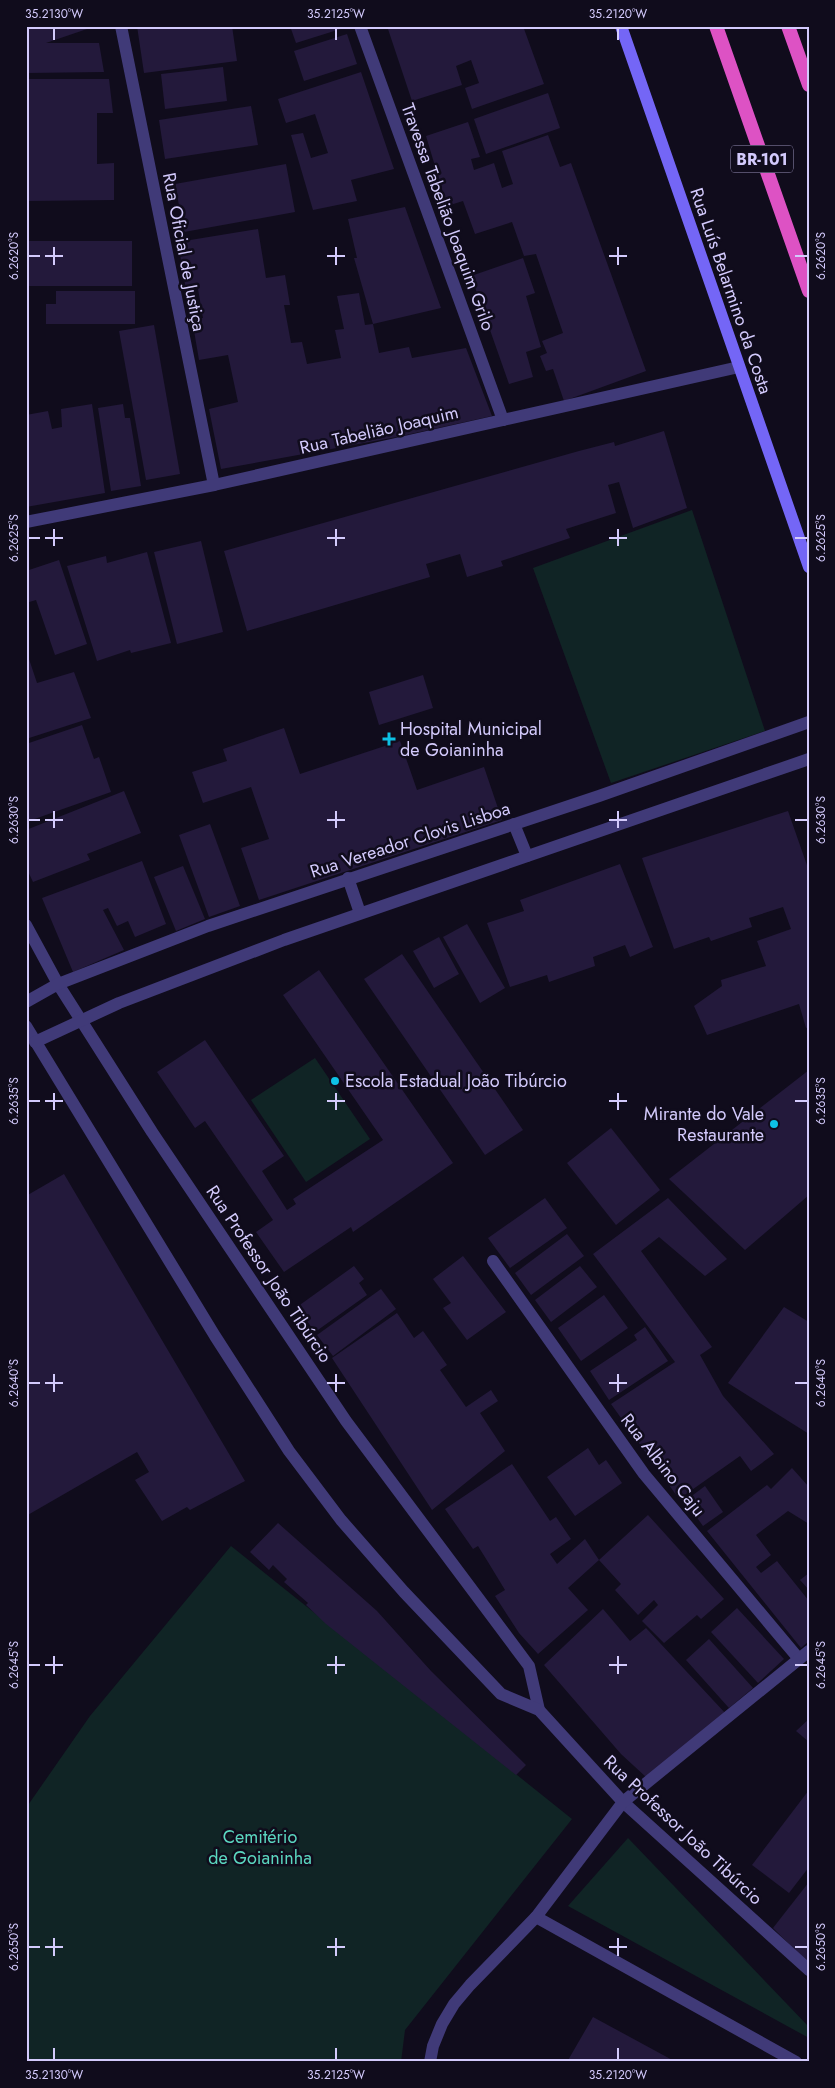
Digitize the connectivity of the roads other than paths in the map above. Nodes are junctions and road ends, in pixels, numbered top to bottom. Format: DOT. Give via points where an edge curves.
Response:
graph roads {
  1 [pos="121,26"];
  2 [pos="360,26"];
  3 [pos="621,26"];
  4 [pos="716,26"];
  5 [pos="788,26"];
  6 [pos="809,85"];
  7 [pos="809,291"];
  8 [pos="739,367"];
  9 [pos="503,420"];
  10 [pos="214,485"];
  11 [pos="26,522"];
  12 [pos="809,567"];
  13 [pos="809,722"];
  14 [pos="809,759"];
  15 [pos="514,824"];
  16 [pos="527,856"];
  17 [pos="348,878"];
  18 [pos="360,913"];
  19 [pos="26,925"];
  20 [pos="58,984"];
  21 [pos="26,1002"];
  22 [pos="81,1020"];
  23 [pos="26,1026"];
  24 [pos="35,1042"];
  25 [pos="493,1261"];
  26 [pos="804,1655"];
  27 [pos="539,1710"];
  28 [pos="623,1802"];
  29 [pos="536,1917"];
  30 [pos="809,1970"];
  31 [pos="430,2062"];
  32 [pos="796,2062"];
  1 -- 10 [label="street, Rua Oficial de Justiça"];
  2 -- 9 [label="street, Travessa Tabelião Joaquim Grilo"];
  3 -- 8 [label="main road, Rua Luís Belarmino da Costa"];
  4 -- 7 [label="highway, BR-101"];
  5 -- 6 [label="highway"];
  8 -- 9 [label="street, Rua Tabelião Joaquim"];
  8 -- 12 [label="main road, Rua Luís Belarmino da Costa"];
  9 -- 10 [label="street, Rua Tabelião Joaquim"];
  10 -- 11 [label="street, Rua Tabelião Joaquim"];
  13 -- 15 [label="street, Rua Vereador Clovis Lisboa"];
  14 -- 16 [label="street"];
  15 -- 16 [label="street"];
  15 -- 17 [label="street, Rua Vereador Clovis Lisboa"];
  16 -- 18 [label="street"];
  17 -- 18 [label="street"];
  17 -- 20 [label="street, Rua Vereador Clovis Lisboa" via="208,926"];
  18 -- 22 [label="street" via="161,986"];
  19 -- 20 [label="street, Rua Professor João Tibúrcio"];
  20 -- 21 [label="street, Rua Vereador Clovis Lisboa"];
  20 -- 22 [label="street, Rua Professor João Tibúrcio"];
  22 -- 24 [label="street"];
  22 -- 27 [label="street, Rua Professor João Tibúrcio" via="152,1132 346,1421 530,1666"];
  23 -- 24 [label="street, Rua Professor João Tibúrcio"];
  24 -- 27 [label="street, Rua Professor João Tibúrcio" via="215,1336 317,1490 380,1565 501,1694"];
  25 -- 26 [label="street, Rua Albino Caju" via="644,1474"];
  26 -- 28 [label="street"];
  27 -- 28 [label="street, Rua Professor João Tibúrcio"];
  28 -- 29 [label="street"];
  28 -- 30 [label="street, Rua Professor João Tibúrcio"];
  29 -- 31 [label="street" via="454,2004 442,2024"];
  29 -- 32 [label="street"];
}
